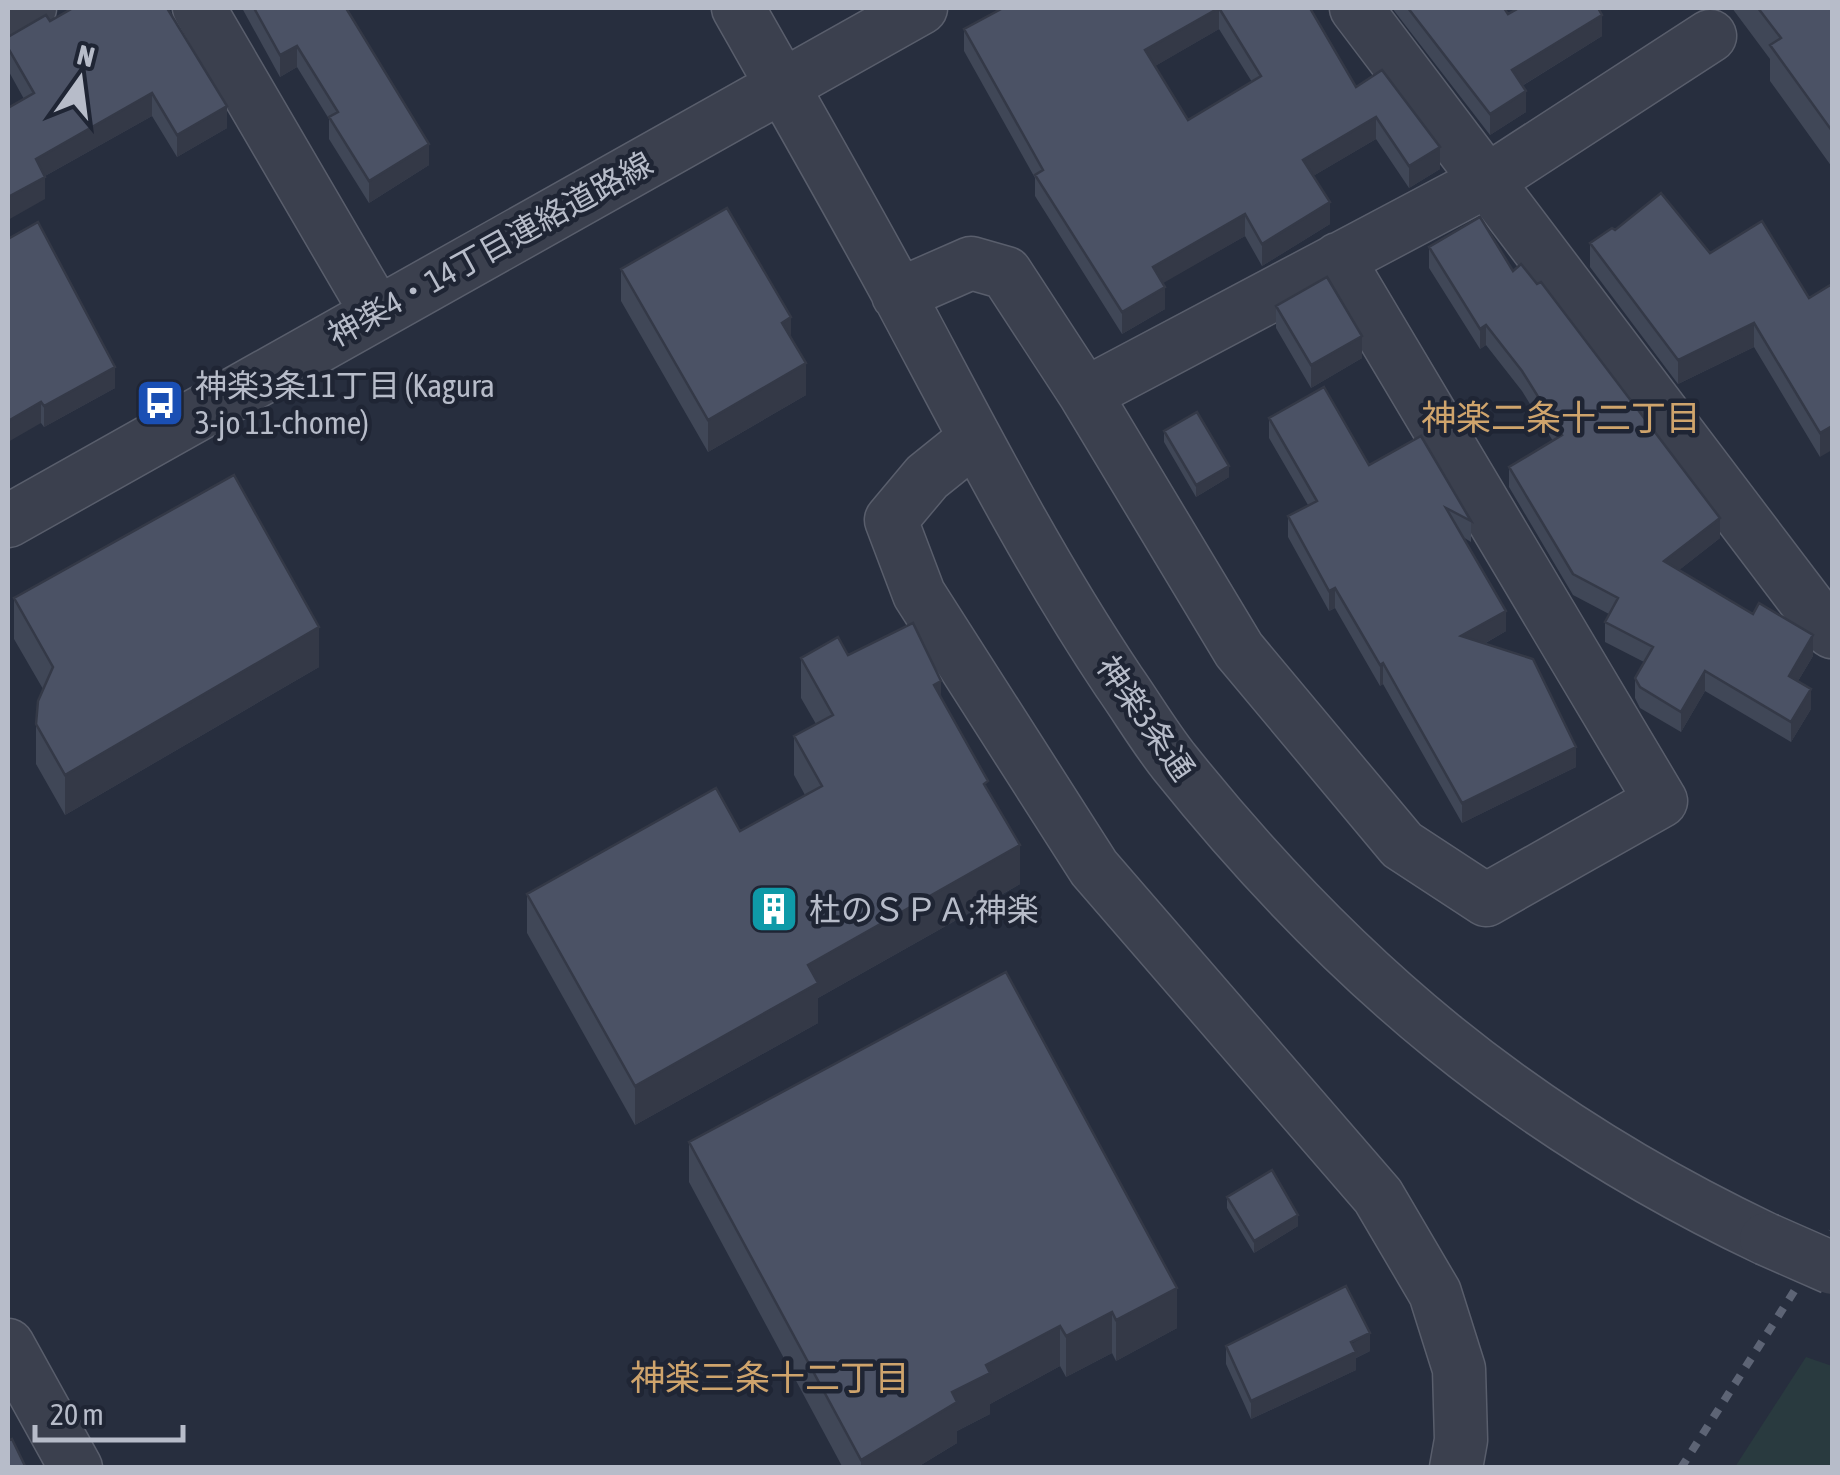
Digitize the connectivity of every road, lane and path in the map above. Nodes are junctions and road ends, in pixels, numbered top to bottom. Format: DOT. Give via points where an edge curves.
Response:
graph roads {
  1 [pos="30,8"];
  2 [pos="199,8"];
  3 [pos="738,8"];
  4 [pos="921,8"];
  5 [pos="1356,8"];
  6 [pos="8,20"];
  7 [pos="1710,36"];
  8 [pos="782,86"];
  9 [pos="1485,182"];
  10 [pos="1338,259"];
  11 [pos="898,295"];
  12 [pos="377,313"];
  13 [pos="1085,394"];
  14 [pos="973,440"];
  15 [pos="8,521"];
  16 [pos="1832,632"];
  17 [pos="1832,1268"];
  18 [pos="8,1346"];
  19 [pos="76,1468"];
  20 [pos="1456,1468"];
  1 -- 6 [label="street"];
  2 -- 12 [label="street"];
  3 -- 8 [label="street, 神楽3条通"];
  4 -- 8 [label="street, 神楽4・14丁目連絡道路線"];
  5 -- 9 [label="street"];
  7 -- 9 [label="street"];
  8 -- 11 [label="street, 神楽3条通"];
  8 -- 12 [label="street, 神楽4・14丁目連絡道路線"];
  9 -- 10 [label="street"];
  9 -- 16 [label="street"];
  10 -- 13 [label="street"];
  10 -- 13 [label="street" via="1661,801 1486,900 1402,845 1239,650"];
  11 -- 13 [label="street" via="972,263 1006,273"];
  11 -- 14 [label="street, 神楽3条通"];
  12 -- 15 [label="street, 神楽4・14丁目連絡道路線"];
  14 -- 17 [label="street, 神楽3条通, bridge" via="1089,636 1173,761 1285,891 1408,1013 1556,1124 1666,1192"];
  14 -- 20 [label="street" via="927,477 892,520 919,594 1094,868 1378,1196 1436,1293 1459,1369"];
  18 -- 19 [label="street"];
}
